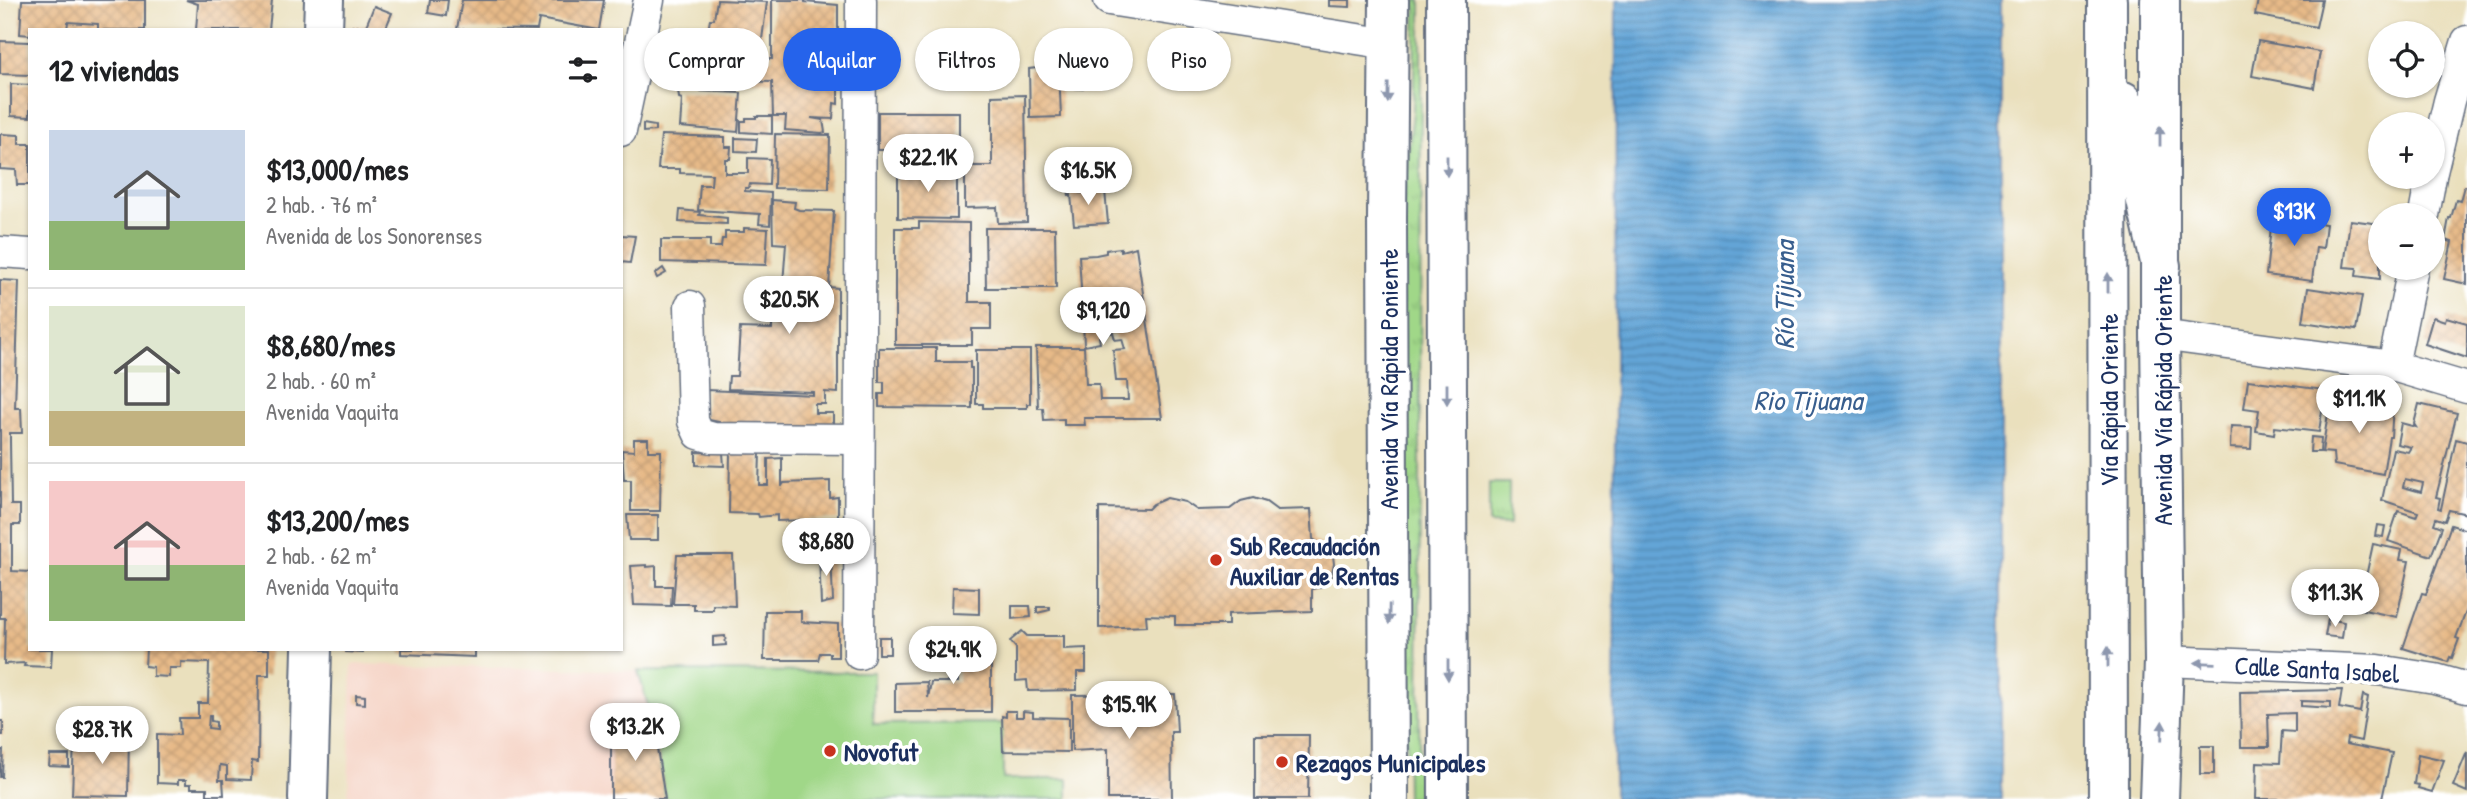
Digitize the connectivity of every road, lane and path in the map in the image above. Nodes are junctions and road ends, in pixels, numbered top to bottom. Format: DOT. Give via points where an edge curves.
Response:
graph roads {
  1 [pos="324,0"];
  2 [pos="649,0"];
  3 [pos="861,0"];
  4 [pos="1109,0"];
  5 [pos="1389,0"];
  6 [pos="1446,0"];
  7 [pos="2160,0"];
  8 [pos="2108,14"];
  9 [pos="323,28"];
  10 [pos="2467,41"];
  11 [pos="1389,44"];
  12 [pos="2458,104"];
  13 [pos="623,122"];
  14 [pos="2445,139"];
  15 [pos="0,252"];
  16 [pos="28,254"];
  17 [pos="2161,266"];
  18 [pos="2411,280"];
  19 [pos="690,306"];
  20 [pos="2160,335"];
  21 [pos="2393,366"];
  22 [pos="2467,388"];
  23 [pos="859,439"];
  24 [pos="312,651"];
  25 [pos="859,654"];
  26 [pos="2164,661"];
  27 [pos="2467,688"];
  28 [pos="308,799"];
  29 [pos="1390,799"];
  30 [pos="1448,799"];
  31 [pos="2108,799"];
  32 [pos="2159,799"];
  1 -- 9 [label="main road"];
  2 -- 13 [label="street"];
  3 -- 23 [label="street"];
  4 -- 11 [label="street"];
  5 -- 11 [label="main road, Avenida Vía Rápida Poniente"];
  6 -- 30 [label="main road, one-way"];
  17 -- 7 [label="main road, Avenida Vía Rápida Oriente, one-way"];
  8 -- 17 [label="main road"];
  31 -- 8 [label="main road, Vía Rápida Oriente, one-way"];
  10 -- 12 [label="street"];
  11 -- 29 [label="main road, Avenida Vía Rápida Poniente, one-way"];
  12 -- 14 [label="street"];
  15 -- 16 [label="street"];
  17 -- 20 [label="main road, Avenida Vía Rápida Oriente"];
  18 -- 21 [label="street"];
  19 -- 23 [label="street" via="693,422 699,434 713,438"];
  20 -- 21 [label="street"];
  20 -- 26 [label="main road, Avenida Vía Rápida Oriente"];
  21 -- 22 [label="street"];
  23 -- 25 [label="street"];
  24 -- 28 [label="main road"];
  27 -- 26 [label="street, Calle Santa Isabel, one-way" via="2378,670"];
  32 -- 26 [label="main road, Avenida Vía Rápida Oriente, one-way"];
}
